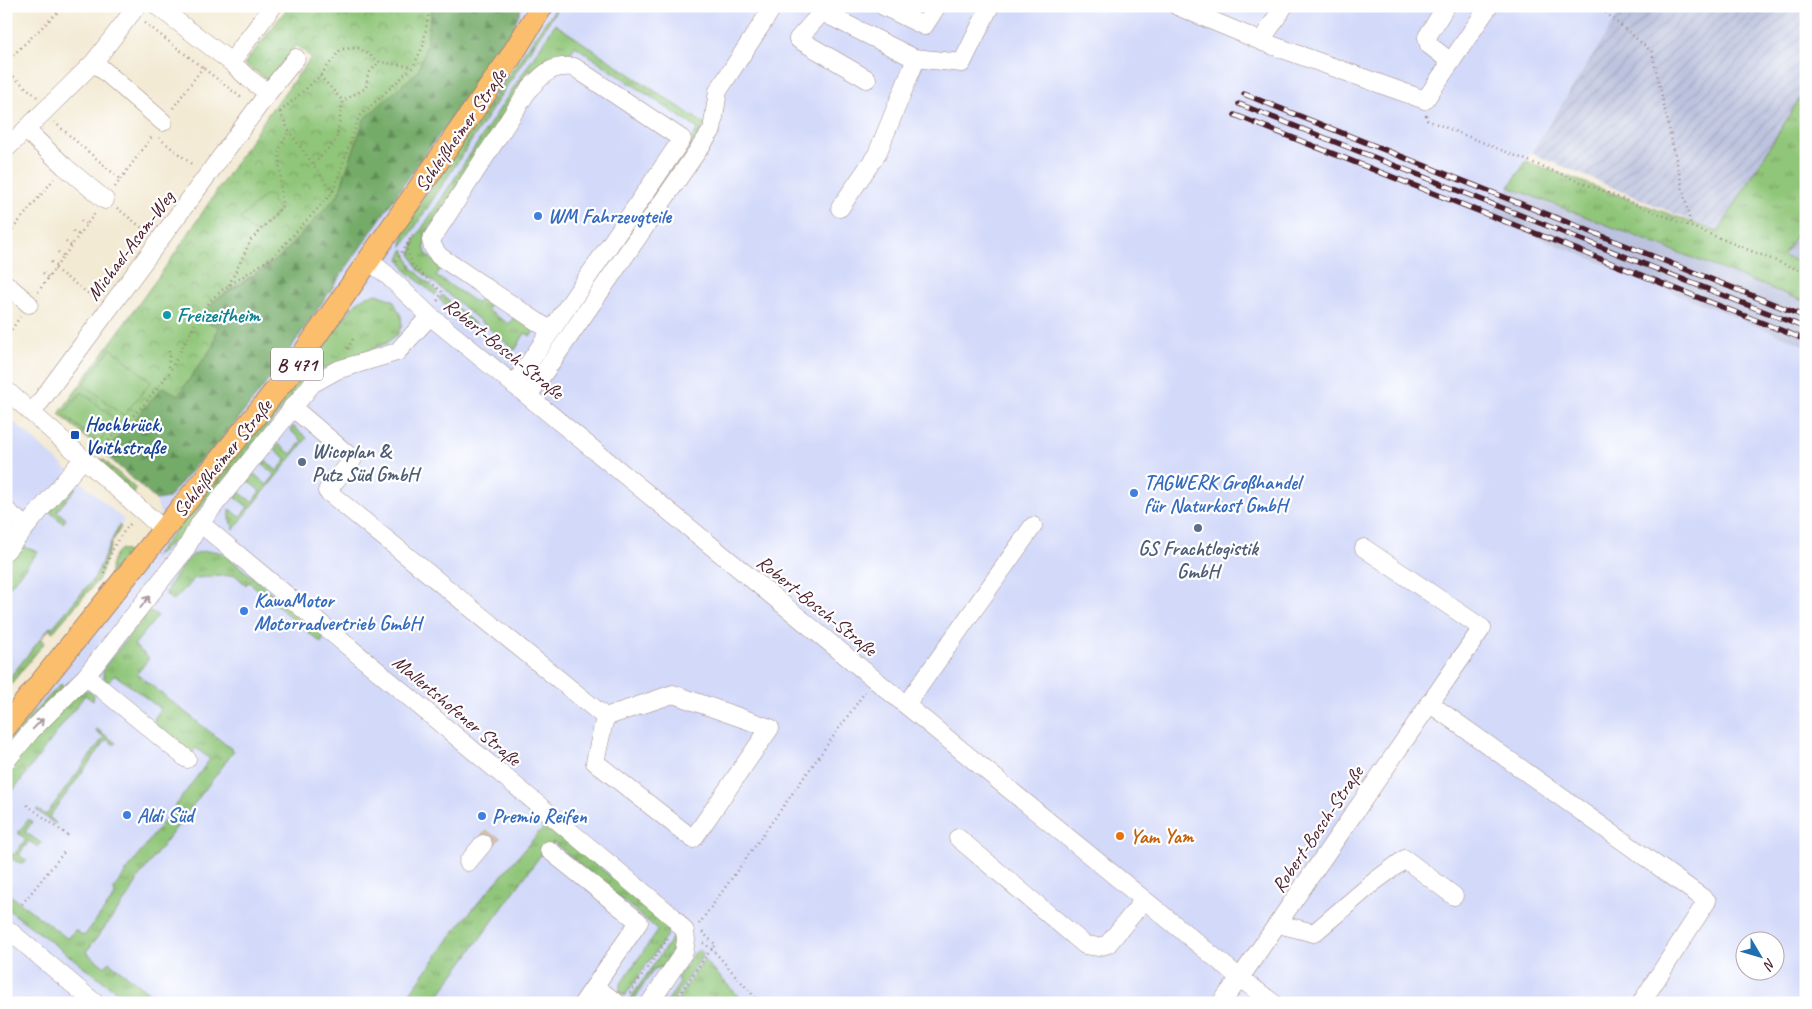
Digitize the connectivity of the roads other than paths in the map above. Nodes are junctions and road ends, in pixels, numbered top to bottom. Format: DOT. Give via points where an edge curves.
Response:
graph roads {
  1 [pos="157,6"];
  2 [pos="273,6"];
  3 [pos="542,6"];
  4 [pos="772,6"];
  5 [pos="883,6"];
  6 [pos="937,6"];
  7 [pos="990,6"];
  8 [pos="1177,6"];
  9 [pos="1284,6"];
  10 [pos="1446,6"];
  11 [pos="1489,6"];
  12 [pos="135,10"];
  13 [pos="1261,41"];
  14 [pos="296,58"];
  15 [pos="916,59"];
  16 [pos="94,62"];
  17 [pos="231,62"];
  18 [pos="1451,62"];
  19 [pos="866,79"];
  20 [pos="262,102"];
  21 [pos="158,128"];
  22 [pos="26,130"];
  23 [pos="6,150"];
  24 [pos="105,200"];
  25 [pos="840,208"];
  26 [pos="369,262"];
  27 [pos="6,284"];
  28 [pos="29,304"];
  29 [pos="430,316"];
  30 [pos="551,331"];
  31 [pos="514,385"];
  32 [pos="6,390"];
  33 [pos="528,396"];
  34 [pos="292,408"];
  35 [pos="32,413"];
  36 [pos="84,459"];
  37 [pos="6,510"];
  38 [pos="200,523"];
  39 [pos="1033,526"];
  40 [pos="26,527"];
  41 [pos="164,530"];
  42 [pos="1364,548"];
  43 [pos="6,551"];
  44 [pos="86,676"];
  45 [pos="1429,703"];
  46 [pos="906,705"];
  47 [pos="605,717"];
  48 [pos="6,726"];
  49 [pos="188,759"];
  50 [pos="6,762"];
  51 [pos="958,838"];
  52 [pos="483,844"];
  53 [pos="549,850"];
  54 [pos="468,862"];
  55 [pos="1454,896"];
  56 [pos="1144,900"];
  57 [pos="1278,924"];
  58 [pos="6,928"];
  59 [pos="1240,978"];
  60 [pos="595,987"];
  61 [pos="623,999"];
  62 [pos="95,1003"];
  63 [pos="583,1003"];
  64 [pos="650,1003"];
  65 [pos="1221,1003"];
  66 [pos="1274,1003"];
  67 [pos="1642,1003"];
  1 -- 17 [label="street"];
  2 -- 17 [label="street"];
  3 -- 26 [label="main road, Schleißheimer Straße / B 471" via="510,58"];
  4 -- 33 [label="street" via="718,91 712,130"];
  5 -- 6 [label="street" via="924,26"];
  7 -- 15 [label="street" via="962,63"];
  8 -- 13 [label="street"];
  9 -- 13 [label="street"];
  10 -- 18 [label="street" via="1427,37 1429,45"];
  11 -- 18 [label="street"];
  12 -- 16 [label="street"];
  13 -- 18 [label="street" via="1425,100"];
  14 -- 20 [label="street, Michael-Asam-Weg"];
  15 -- 19 [label="street" via="822,12 798,39"];
  15 -- 25 [label="street" via="876,154"];
  16 -- 21 [label="street"];
  16 -- 22 [label="street"];
  17 -- 20 [label="street" via="248,78"];
  20 -- 35 [label="street, Michael-Asam-Weg"];
  22 -- 23 [label="street"];
  22 -- 24 [label="street"];
  26 -- 29 [label="street, Robert-Bosch-Straße"];
  26 -- 41 [label="main road, Schleißheimer Straße / B 471" via="292,370"];
  27 -- 28 [label="street"];
  29 -- 31 [label="street, Robert-Bosch-Straße"];
  29 -- 34 [label="street, Schleißheimer Straße" via="397,352 337,370 312,384"];
  30 -- 30 [label="street" via="439,256 431,240 529,89 550,70 561,66 574,67 682,139"];
  30 -- 31 [label="street"];
  31 -- 33 [label="street, Robert-Bosch-Straße"];
  32 -- 35 [label="street"];
  33 -- 46 [label="street, Robert-Bosch-Straße"];
  34 -- 38 [label="street, Schleißheimer Straße"];
  34 -- 47 [label="street" via="353,459 327,491"];
  35 -- 36 [label="street"];
  36 -- 40 [label="street"];
  36 -- 41 [label="street"];
  37 -- 40 [label="street"];
  44 -- 38 [label="street, Schleißheimer Straße, one-way" via="185,550"];
  38 -- 64 [label="street, Mallertshofener Straße" via="673,917 685,936 684,952"];
  39 -- 46 [label="street"];
  40 -- 43 [label="street"];
  41 -- 48 [label="main road, Schleißheimer Straße / B 471"];
  42 -- 45 [label="street, Robert-Bosch-Straße" via="1482,628"];
  44 -- 49 [label="street"];
  50 -- 44 [label="street, Schleißheimer Straße, one-way" via="31,731"];
  45 -- 57 [label="street, Robert-Bosch-Straße"];
  45 -- 67 [label="street" via="1707,902"];
  46 -- 56 [label="street, Robert-Bosch-Straße"];
  47 -- 47 [label="street" via="595,762 693,839 770,728 673,694"];
  51 -- 56 [label="street" via="1085,944 1099,947 1108,944"];
  52 -- 54 [label="street"];
  53 -- 60 [label="street" via="639,922"];
  55 -- 57 [label="street" via="1405,859 1314,933"];
  56 -- 59 [label="street, Robert-Bosch-Straße"];
  57 -- 59 [label="street, Robert-Bosch-Straße"];
  58 -- 62 [label="street"];
  59 -- 65 [label="street"];
  59 -- 66 [label="street, Robert-Bosch-Straße"];
  60 -- 61 [label="street"];
  60 -- 63 [label="street"];
}
